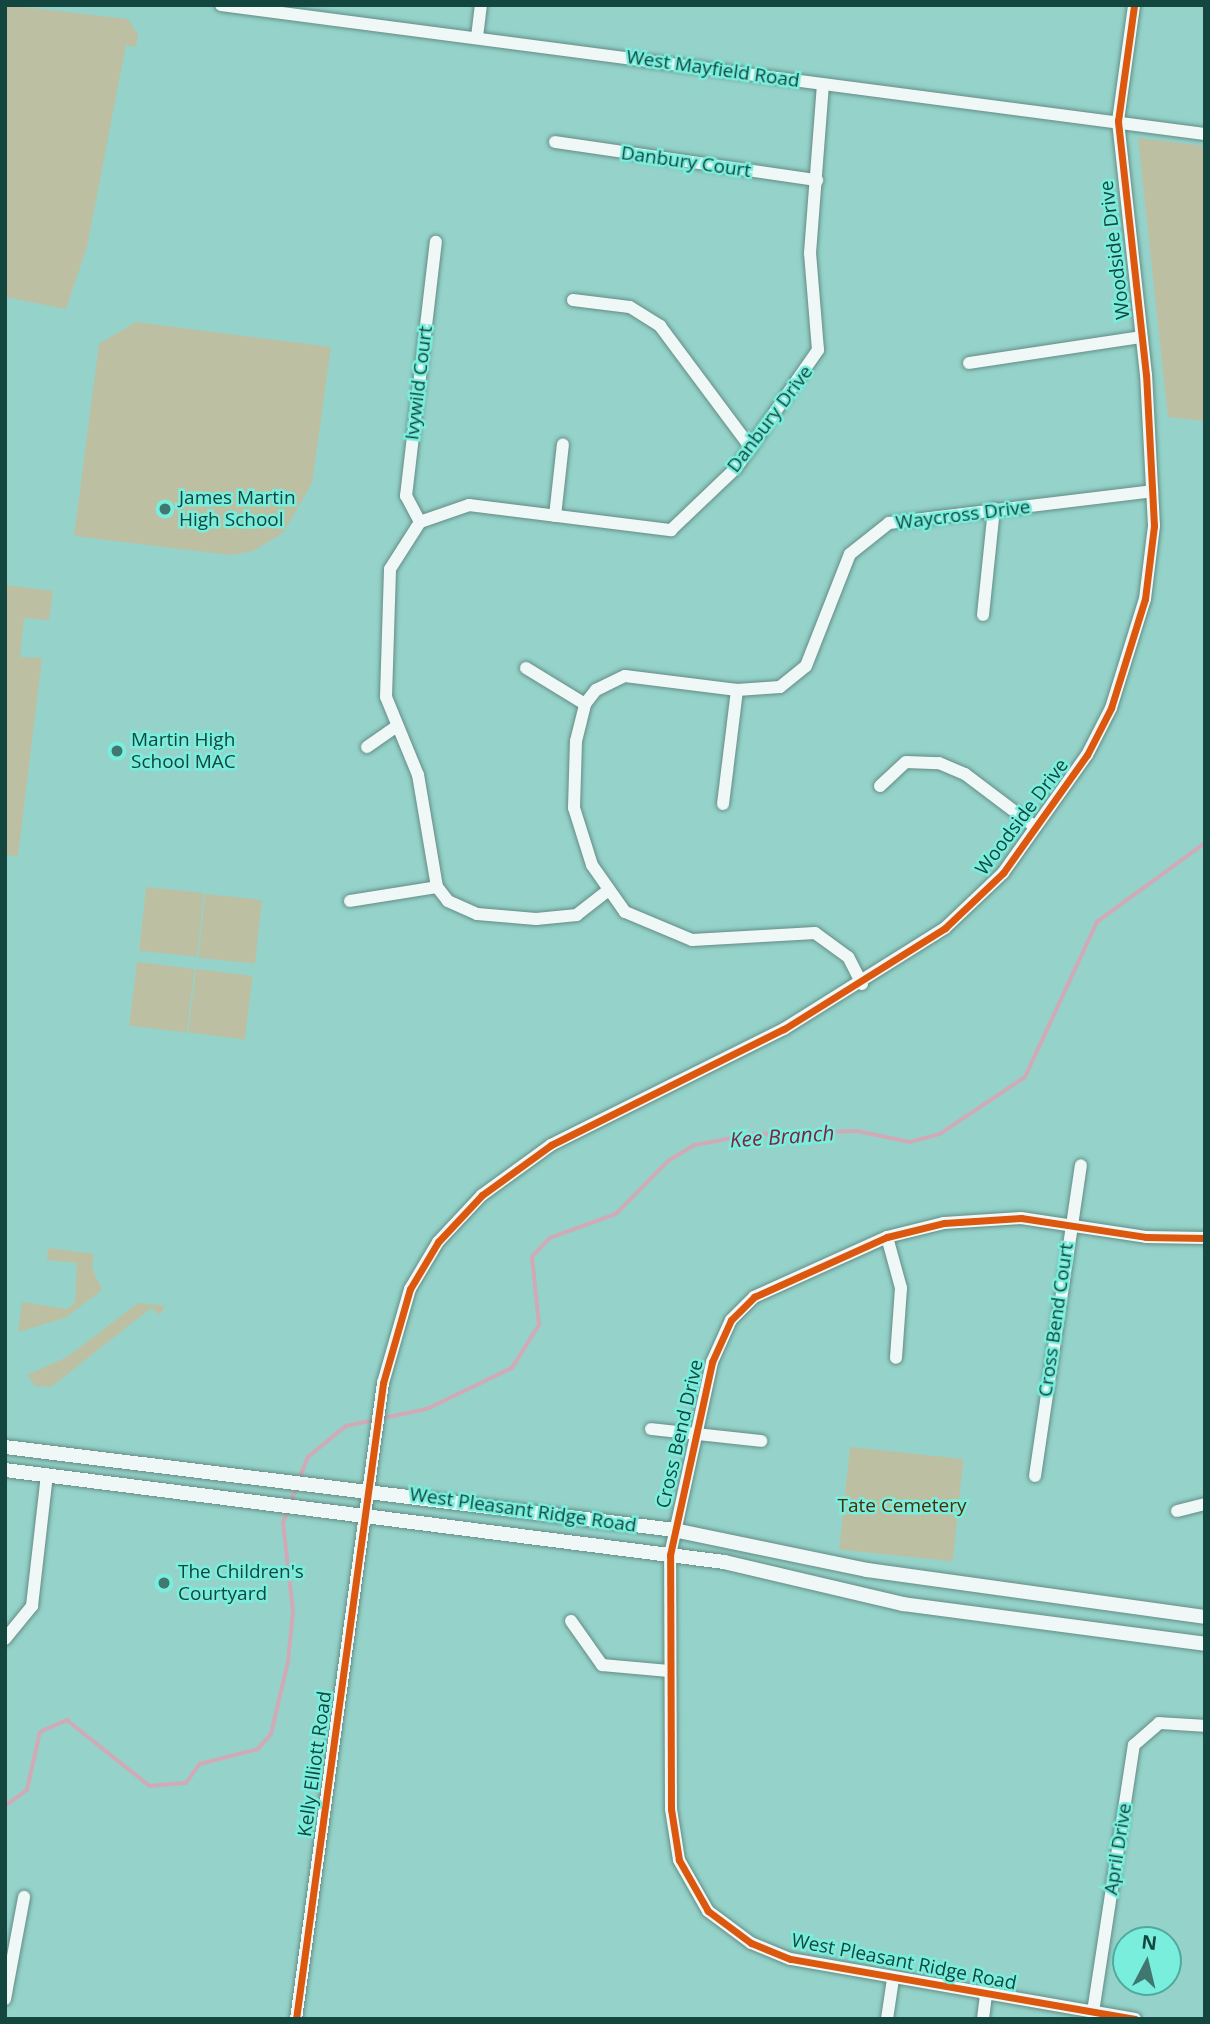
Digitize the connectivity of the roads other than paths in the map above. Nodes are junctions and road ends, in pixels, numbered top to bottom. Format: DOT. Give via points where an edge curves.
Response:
graph roads {
  1 [pos="221,5"];
  2 [pos="481,5"];
  3 [pos="1135,5"];
  4 [pos="326,11"];
  5 [pos="477,37"];
  6 [pos="823,84"];
  7 [pos="1118,121"];
  8 [pos="1205,134"];
  9 [pos="555,142"];
  10 [pos="817,180"];
  11 [pos="436,242"];
  12 [pos="573,300"];
  13 [pos="1141,337"];
  14 [pos="969,363"];
  15 [pos="563,444"];
  16 [pos="751,448"];
  17 [pos="1152,491"];
  18 [pos="994,509"];
  19 [pos="555,516"];
  20 [pos="420,522"];
  21 [pos="983,615"];
  22 [pos="526,667"];
  23 [pos="737,690"];
  24 [pos="585,704"];
  25 [pos="397,726"];
  26 [pos="367,747"];
  27 [pos="880,786"];
  28 [pos="723,804"];
  29 [pos="1035,827"];
  30 [pos="437,887"];
  31 [pos="606,892"];
  32 [pos="351,901"];
  33 [pos="862,984"];
  34 [pos="1081,1165"];
  35 [pos="1069,1224"];
  36 [pos="887,1237"];
  37 [pos="1205,1238"];
  38 [pos="896,1358"];
  39 [pos="652,1429"];
  40 [pos="695,1433"];
  41 [pos="761,1441"];
  42 [pos="5,1447"];
  43 [pos="135,1461"];
  44 [pos="5,1471"];
  45 [pos="47,1475"];
  46 [pos="1035,1476"];
  47 [pos="130,1485"];
  48 [pos="369,1488"];
  49 [pos="1205,1504"];
  50 [pos="1178,1511"];
  51 [pos="365,1514"];
  52 [pos="674,1530"];
  53 [pos="670,1555"];
  54 [pos="1205,1617"];
  55 [pos="571,1621"];
  56 [pos="5,1639"];
  57 [pos="1205,1644"];
  58 [pos="669,1671"];
  59 [pos="1205,1726"];
  60 [pos="24,1897"];
  61 [pos="893,1979"];
  62 [pos="986,1995"];
  63 [pos="5,1996"];
  64 [pos="1093,2012"];
  65 [pos="296,2019"];
  66 [pos="887,2019"];
  67 [pos="983,2019"];
  68 [pos="1135,2019"];
  1 -- 4 [label="street, West Mayfield Road"];
  2 -- 5 [label="street"];
  3 -- 7 [label="street, Woodside Drive"];
  4 -- 5 [label="street, West Mayfield Road"];
  5 -- 6 [label="street, West Mayfield Road"];
  6 -- 7 [label="street, West Mayfield Road"];
  6 -- 10 [label="street, Danbury Drive"];
  7 -- 8 [label="street, West Mayfield Road"];
  7 -- 13 [label="street, Woodside Drive"];
  9 -- 10 [label="street, Danbury Court"];
  10 -- 16 [label="street, Danbury Drive" via="810,253 818,350"];
  11 -- 20 [label="street, Ivywild Court" via="406,496"];
  12 -- 16 [label="street" via="630,307 660,326"];
  13 -- 14 [label="street"];
  13 -- 17 [label="street, Woodside Drive"];
  15 -- 19 [label="street"];
  16 -- 19 [label="street, Danbury Drive" via="671,530"];
  17 -- 18 [label="street, Waycross Drive"];
  17 -- 29 [label="street, Woodside Drive" via="1152,556 1132,655 1087,755"];
  18 -- 21 [label="street"];
  18 -- 23 [label="street, Waycross Drive" via="889,523 868,535 838,576 806,666 780,687"];
  19 -- 20 [label="street, Danbury Drive" via="469,505"];
  20 -- 25 [label="street" via="390,569 386,603 386,697"];
  22 -- 24 [label="street"];
  23 -- 24 [label="street, Waycross Drive" via="625,676"];
  23 -- 28 [label="street"];
  24 -- 31 [label="street" via="576,741 574,808"];
  25 -- 26 [label="street"];
  25 -- 30 [label="street" via="418,775"];
  27 -- 29 [label="street" via="906,762 939,763 965,774"];
  29 -- 33 [label="street, Woodside Drive" via="976,902"];
  30 -- 31 [label="street" via="448,901 477,915 536,919 577,915"];
  30 -- 32 [label="street"];
  31 -- 33 [label="street" via="640,921 692,940 815,933 848,957"];
  33 -- 48 [label="street, Woodside Drive" via="505,1175 438,1242 410,1289 383,1383"];
  34 -- 35 [label="street, Cross Bend Court"];
  35 -- 36 [label="street, Cross Bend Drive" via="982,1220"];
  35 -- 37 [label="street, Cross Bend Drive"];
  35 -- 46 [label="street, Cross Bend Court"];
  36 -- 38 [label="street" via="901,1288"];
  36 -- 40 [label="street, Cross Bend Drive" via="786,1278 741,1308 721,1337"];
  39 -- 40 [label="street, Cross Bend Drive"];
  40 -- 41 [label="street, Cross Bend Drive"];
  40 -- 52 [label="street, Cross Bend Drive"];
  42 -- 43 [label="main road, West Pleasant Ridge Road"];
  43 -- 47 [label="main road"];
  43 -- 48 [label="main road, West Pleasant Ridge Road"];
  44 -- 45 [label="main road, West Pleasant Ridge Road"];
  45 -- 47 [label="main road, West Pleasant Ridge Road"];
  45 -- 56 [label="street" via="32,1606"];
  47 -- 51 [label="main road, West Pleasant Ridge Road"];
  48 -- 51 [label="street, Woodside Drive"];
  48 -- 52 [label="main road, West Pleasant Ridge Road"];
  49 -- 50 [label="street"];
  51 -- 53 [label="main road, West Pleasant Ridge Road"];
  51 -- 65 [label="street, Kelly Elliott Road"];
  52 -- 53 [label="street, Cross Bend Drive"];
  52 -- 54 [label="main road, West Pleasant Ridge Road" via="867,1570"];
  53 -- 57 [label="main road, West Pleasant Ridge Road" via="903,1604"];
  53 -- 58 [label="street, West Pleasant Ridge Road"];
  55 -- 58 [label="street" via="602,1665"];
  58 -- 61 [label="street, West Pleasant Ridge Road" via="671,1810 679,1860 708,1911 751,1943 790,1959"];
  59 -- 64 [label="street, April Drive" via="1159,1723 1143,1731 1134,1745"];
  60 -- 63 [label="street"];
  61 -- 62 [label="street, West Pleasant Ridge Road"];
  61 -- 66 [label="street"];
  62 -- 64 [label="street, West Pleasant Ridge Road"];
  62 -- 67 [label="street"];
  64 -- 68 [label="street, West Pleasant Ridge Road"];
}
